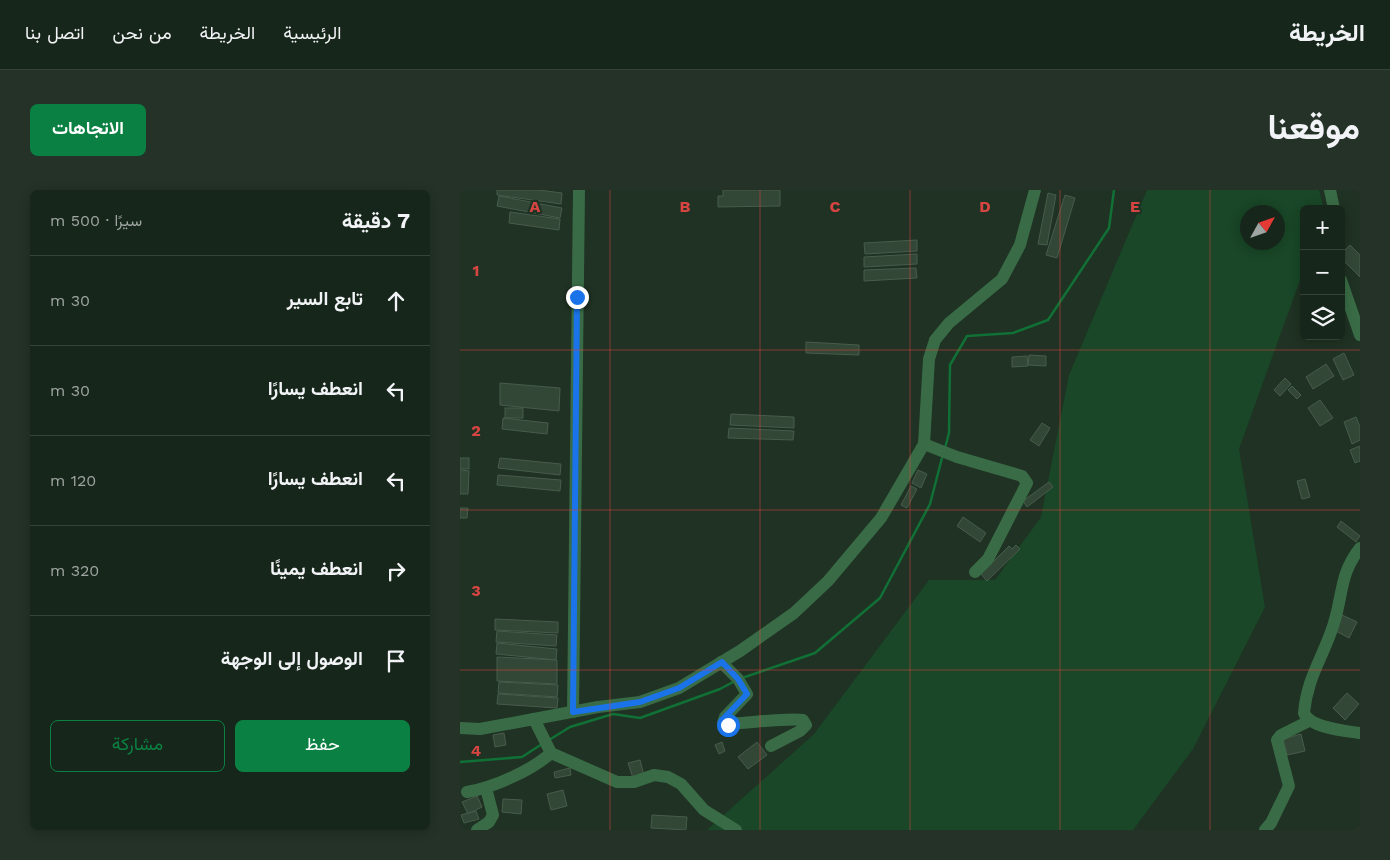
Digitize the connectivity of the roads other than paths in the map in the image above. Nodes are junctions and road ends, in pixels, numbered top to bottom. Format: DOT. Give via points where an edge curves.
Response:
graph roads {
  1 [pos="579,190"];
  2 [pos="1035,190"];
  3 [pos="1330,190"];
  4 [pos="1333,205"];
  5 [pos="1345,292"];
  6 [pos="1360,335"];
  7 [pos="924,444"];
  8 [pos="1360,548"];
  9 [pos="975,572"];
  10 [pos="722,662"];
  11 [pos="573,712"];
  12 [pos="534,719"];
  13 [pos="1309,721"];
  14 [pos="460,728"];
  15 [pos="1360,733"];
  16 [pos="771,746"];
  17 [pos="551,753"];
  18 [pos="486,788"];
  19 [pos="467,792"];
  20 [pos="477,830"];
  21 [pos="736,830"];
  22 [pos="1265,830"];
  1 -- 11 [label="street"];
  2 -- 7 [label="street" via="1020,245 1002,279 949,323 934,340 929,359"];
  3 -- 4 [label="street"];
  5 -- 6 [label="street"];
  7 -- 9 [label="street" via="1022,476 1027,483 988,559"];
  7 -- 10 [label="street" via="881,518 828,581 794,614"];
  8 -- 13 [label="street" via="1349,561 1334,622 1311,677 1304,713"];
  10 -- 11 [label="street" via="679,688 640,702"];
  10 -- 16 [label="street" via="747,694 723,723 795,719 803,720 806,725"];
  11 -- 12 [label="street"];
  12 -- 14 [label="street" via="480,729"];
  12 -- 17 [label="street"];
  13 -- 15 [label="street" via="1336,730"];
  13 -- 22 [label="street" via="1277,740 1289,786"];
  17 -- 18 [label="street" via="529,768"];
  17 -- 21 [label="street" via="617,782 634,782 654,774 668,778 681,784 704,810"];
  18 -- 19 [label="street"];
  18 -- 20 [label="street" via="493,815"];
}
